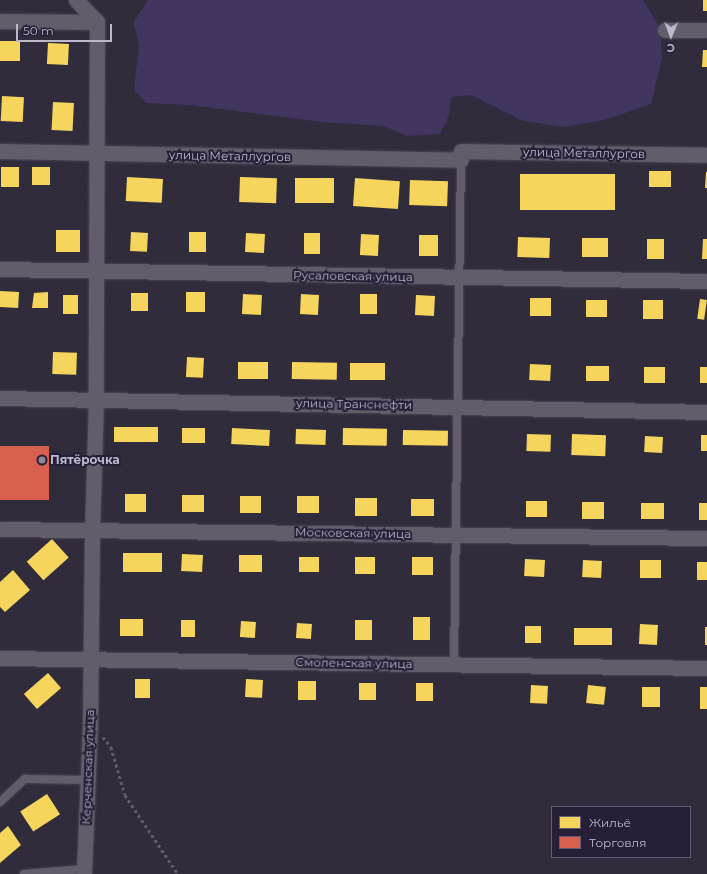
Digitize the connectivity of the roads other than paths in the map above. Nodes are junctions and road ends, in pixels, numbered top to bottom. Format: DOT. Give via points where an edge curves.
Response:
graph roads {
  1 [pos="76,0"];
  2 [pos="0,21"];
  3 [pos="97,22"];
  4 [pos="665,30"];
  5 [pos="707,30"];
  6 [pos="0,151"];
  7 [pos="96,153"];
  8 [pos="707,155"];
  9 [pos="461,156"];
  10 [pos="0,269"];
  11 [pos="98,271"];
  12 [pos="460,278"];
  13 [pos="707,281"];
  14 [pos="0,398"];
  15 [pos="96,399"];
  16 [pos="458,406"];
  17 [pos="707,412"];
  18 [pos="0,529"];
  19 [pos="92,532"];
  20 [pos="455,534"];
  21 [pos="707,538"];
  22 [pos="0,658"];
  23 [pos="92,660"];
  24 [pos="454,664"];
  25 [pos="707,668"];
  26 [pos="88,780"];
  27 [pos="0,802"];
  28 [pos="84,871"];
  29 [pos="24,874"];
  1 -- 3 [label="street"];
  2 -- 3 [label="street"];
  3 -- 7 [label="street, Керченская улица"];
  4 -- 5 [label="street"];
  6 -- 7 [label="street, улица Металлургов"];
  7 -- 9 [label="street, улица Металлургов"];
  7 -- 11 [label="street, Керченская улица"];
  8 -- 9 [label="street, улица Металлургов"];
  9 -- 12 [label="lane"];
  10 -- 11 [label="street, Русаловская улица"];
  11 -- 12 [label="street, Русаловская улица"];
  11 -- 15 [label="street, Керченская улица"];
  12 -- 13 [label="street, Русаловская улица"];
  12 -- 16 [label="lane"];
  14 -- 15 [label="street, улица Транснефти"];
  15 -- 16 [label="street, улица Транснефти"];
  15 -- 19 [label="street, Керченская улица"];
  16 -- 17 [label="street, улица Транснефти"];
  16 -- 20 [label="lane"];
  18 -- 19 [label="street, Московская улица"];
  19 -- 20 [label="street, Московская улица"];
  19 -- 23 [label="street, Керченская улица"];
  20 -- 21 [label="street, Московская улица"];
  20 -- 24 [label="lane"];
  22 -- 23 [label="street, Смоленская улица"];
  23 -- 24 [label="street, Смоленская улица"];
  23 -- 26 [label="street, Керченская улица"];
  24 -- 25 [label="street, Смоленская улица"];
  26 -- 27 [label="lane" via="25,779"];
  26 -- 28 [label="street, Керченская улица"];
  28 -- 29 [label="lane"];
}
